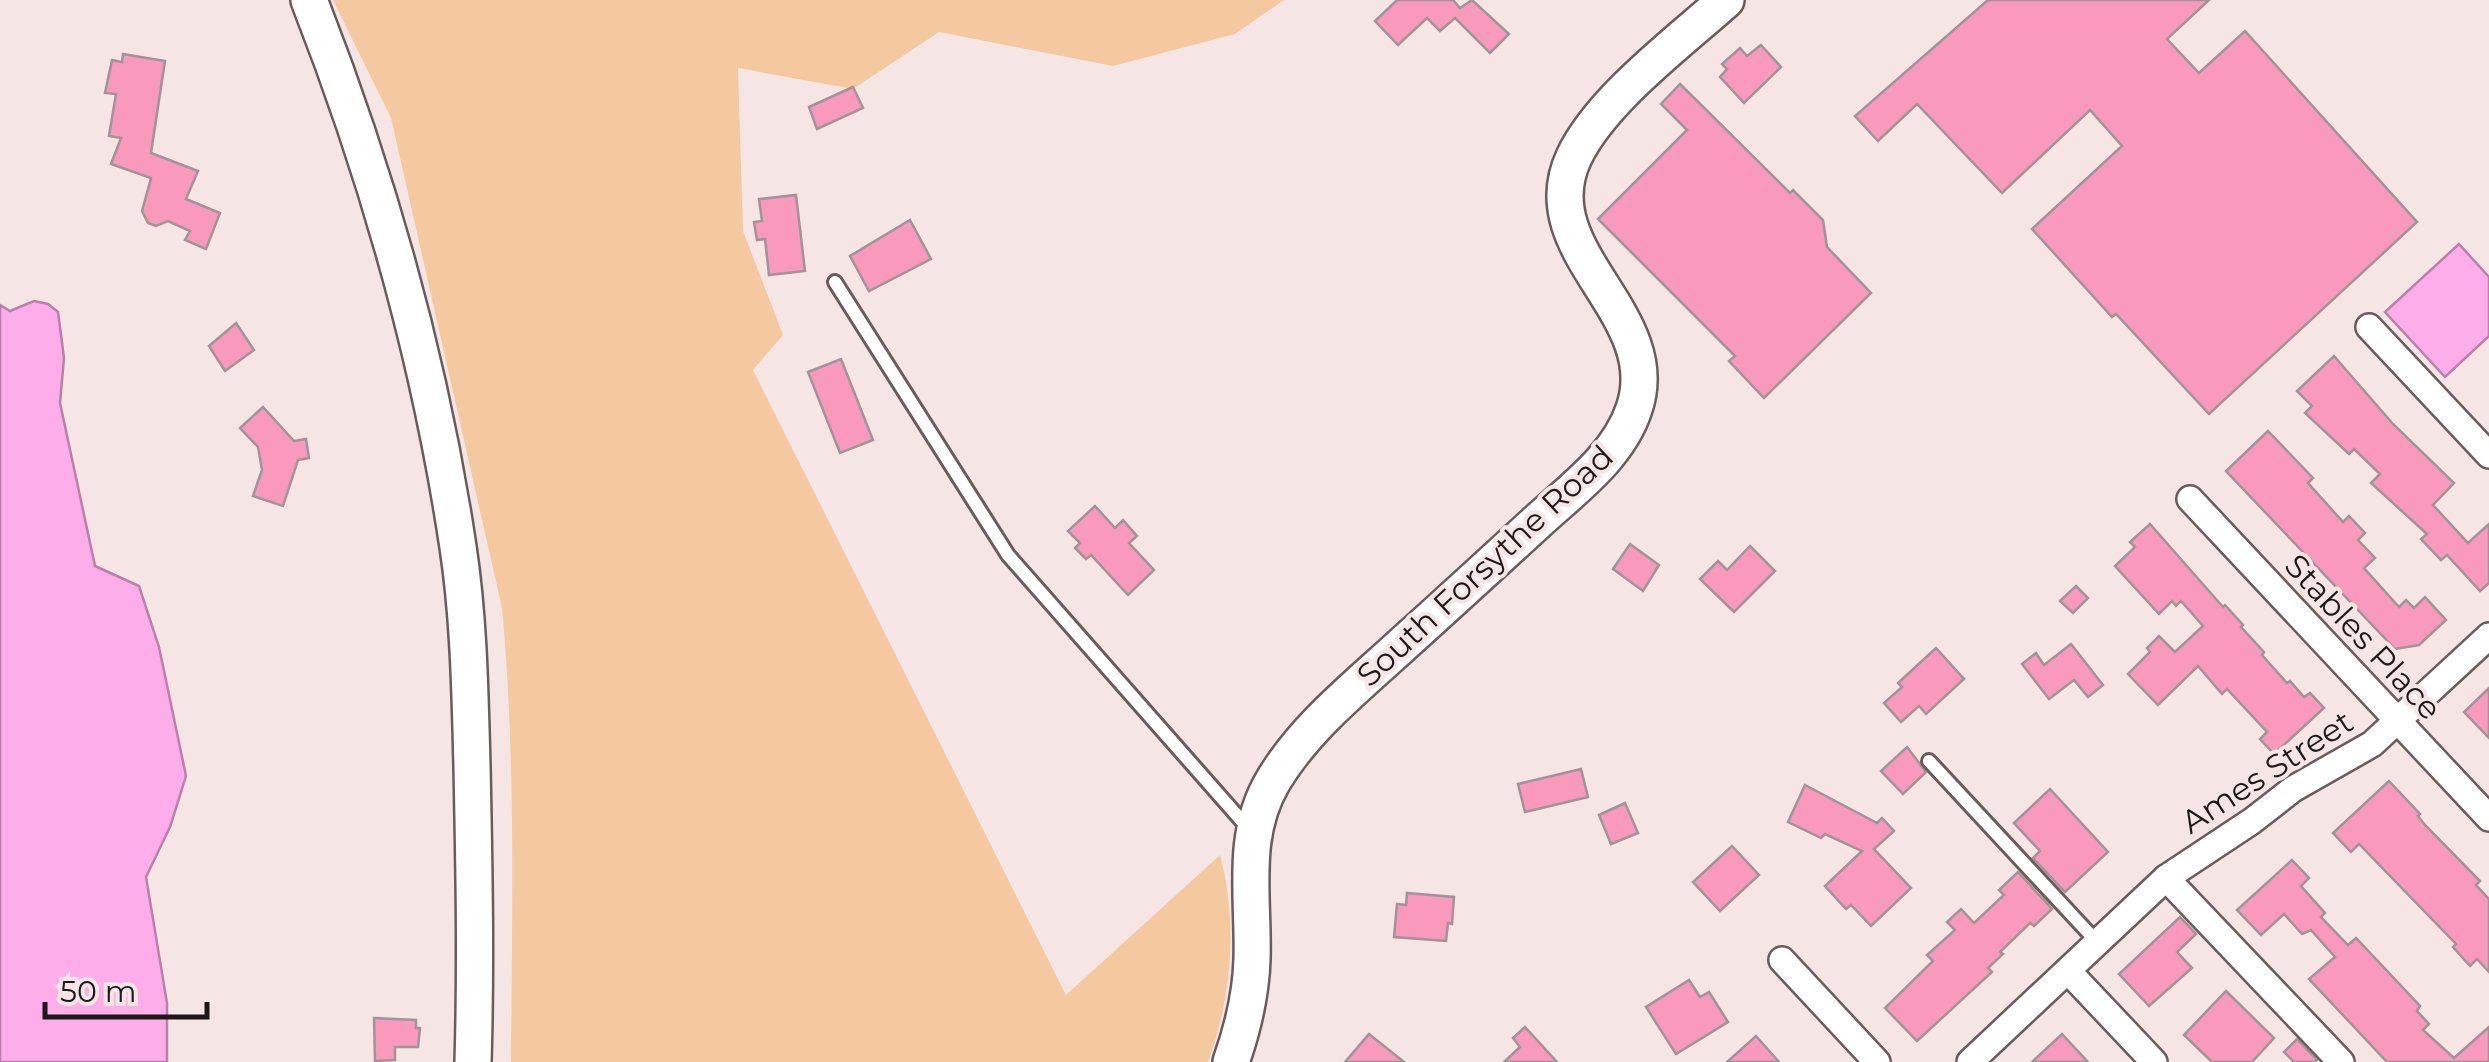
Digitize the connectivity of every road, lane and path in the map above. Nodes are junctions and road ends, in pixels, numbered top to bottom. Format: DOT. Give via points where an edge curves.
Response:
graph roads {
  1 [pos="309,0"];
  2 [pos="1726,0"];
  3 [pos="835,282"];
  4 [pos="2369,326"];
  5 [pos="2489,455"];
  6 [pos="2190,499"];
  7 [pos="2489,636"];
  8 [pos="2397,722"];
  9 [pos="1929,761"];
  10 [pos="2489,818"];
  11 [pos="1254,834"];
  12 [pos="2166,878"];
  13 [pos="2098,942"];
  14 [pos="1782,960"];
  15 [pos="2068,971"];
  16 [pos="473,1062"];
  17 [pos="1231,1062"];
  18 [pos="1877,1062"];
  19 [pos="1970,1062"];
  20 [pos="2154,1062"];
  21 [pos="2341,1062"];
  1 -- 16 [label="street" via="397,258 458,547 470,699"];
  2 -- 11 [label="street, South Forsythe Road" via="1602,115 1569,171 1568,227 1636,349 1636,404 1624,431 1592,472 1313,730 1273,780"];
  3 -- 11 [label="lane" via="1024,576"];
  4 -- 5 [label="street"];
  6 -- 8 [label="street, Stables Place"];
  7 -- 8 [label="street, Ames Street"];
  8 -- 10 [label="street, Stables Place"];
  8 -- 12 [label="street, Ames Street"];
  9 -- 13 [label="lane"];
  11 -- 17 [label="street, South Forsythe Road" via="1250,984"];
  12 -- 13 [label="street, Ames Street"];
  12 -- 21 [label="street, Ames Street"];
  13 -- 15 [label="street, Ames Street"];
  14 -- 18 [label="street"];
  15 -- 19 [label="street, Ames Street"];
  15 -- 20 [label="street"];
}
